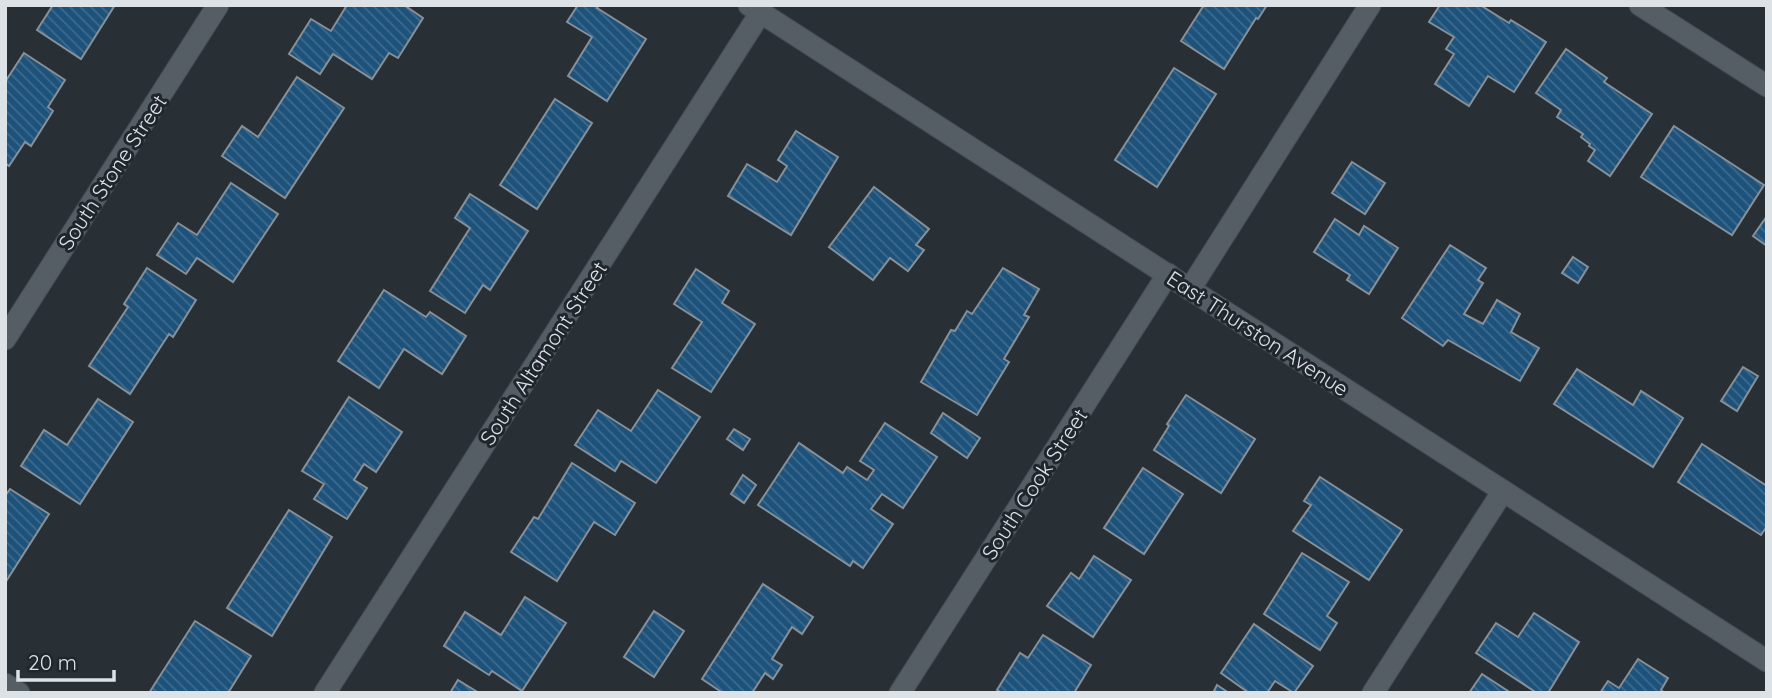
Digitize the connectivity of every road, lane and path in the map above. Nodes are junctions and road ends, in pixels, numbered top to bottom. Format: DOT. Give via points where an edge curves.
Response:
graph roads {
  1 [pos="218,5"];
  2 [pos="1370,5"];
  3 [pos="1640,5"];
  4 [pos="755,9"];
  5 [pos="1767,86"];
  6 [pos="1168,274"];
  7 [pos="1191,289"];
  8 [pos="5,340"];
  9 [pos="1503,491"];
  10 [pos="1767,661"];
  11 [pos="5,684"];
  12 [pos="19,693"];
  13 [pos="325,693"];
  14 [pos="900,693"];
  15 [pos="1373,693"];
  1 -- 8 [label="street, South Stone Street"];
  2 -- 7 [label="street"];
  3 -- 5 [label="street"];
  4 -- 6 [label="street, East Thurston Avenue"];
  4 -- 13 [label="street, South Altamont Street"];
  6 -- 7 [label="street, East Thurston Avenue"];
  6 -- 14 [label="street, South Cook Street"];
  7 -- 9 [label="street, East Thurston Avenue"];
  9 -- 10 [label="street, East Thurston Avenue"];
  9 -- 15 [label="street"];
  11 -- 12 [label="street"];
}
